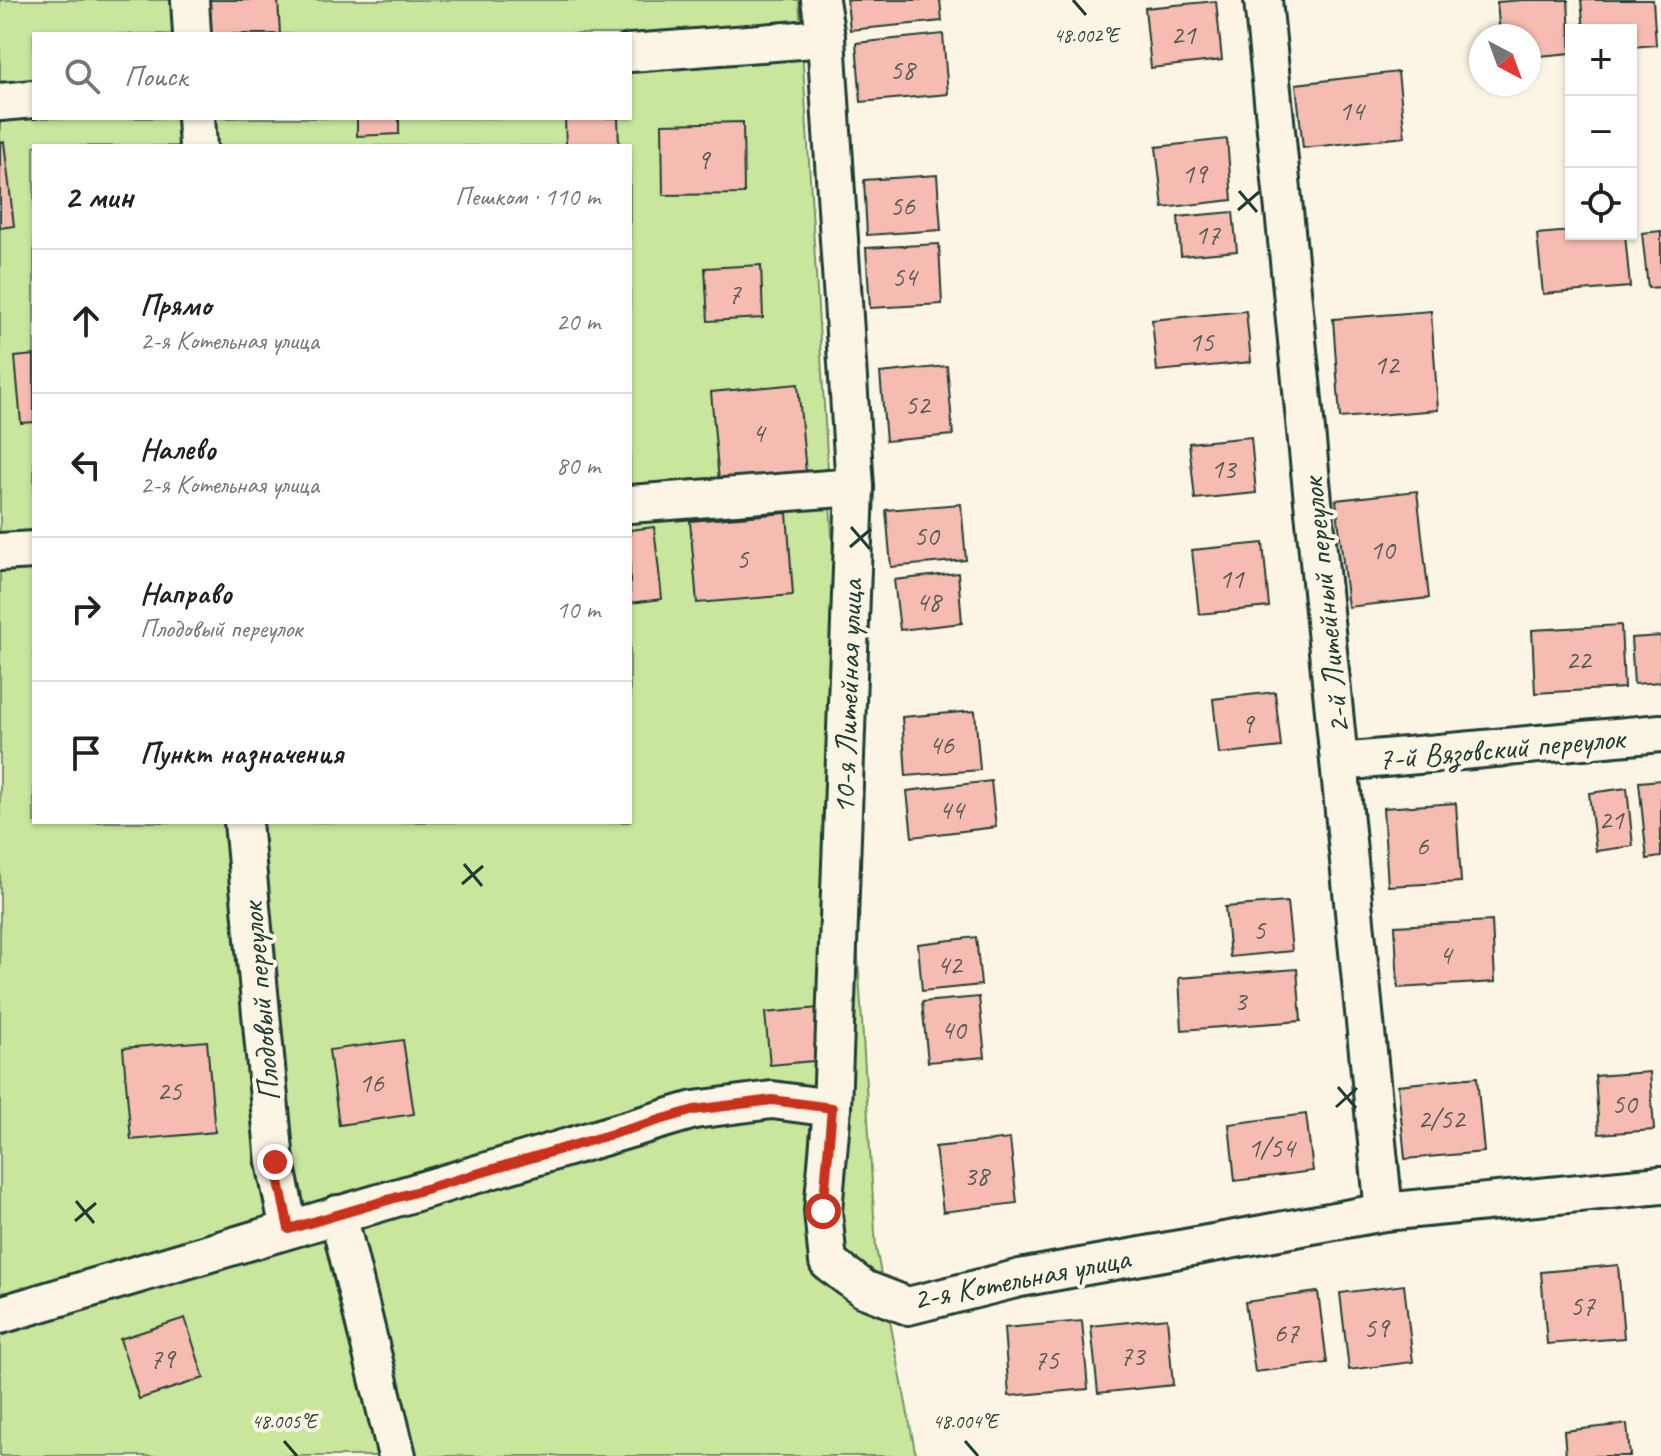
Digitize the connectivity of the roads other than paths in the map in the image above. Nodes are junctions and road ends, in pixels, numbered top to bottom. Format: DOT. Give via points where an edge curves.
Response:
graph roads {
  1 [pos="190,0"];
  2 [pos="820,0"];
  3 [pos="1263,0"];
  4 [pos="192,32"];
  5 [pos="826,38"];
  6 [pos="632,53"];
  7 [pos="32,99"];
  8 [pos="0,102"];
  9 [pos="196,120"];
  10 [pos="198,144"];
  11 [pos="855,487"];
  12 [pos="632,504"];
  13 [pos="32,550"];
  14 [pos="0,552"];
  15 [pos="1661,733"];
  16 [pos="1340,762"];
  17 [pos="243,824"];
  18 [pos="832,1108"];
  19 [pos="1661,1185"];
  20 [pos="1384,1212"];
  21 [pos="338,1214"];
  22 [pos="289,1229"];
  23 [pos="0,1315"];
  24 [pos="397,1456"];
  1 -- 4 [label="street"];
  2 -- 5 [label="street, 10-я Литейная улица"];
  3 -- 16 [label="street, 2-й Литейный переулок"];
  5 -- 6 [label="street"];
  5 -- 11 [label="street, 10-я Литейная улица"];
  7 -- 8 [label="street"];
  9 -- 10 [label="street"];
  11 -- 12 [label="street"];
  11 -- 18 [label="street, 10-я Литейная улица"];
  13 -- 14 [label="street"];
  15 -- 16 [label="street, 7-й Вязовский переулок"];
  16 -- 20 [label="street, 2-й Литейный переулок"];
  17 -- 22 [label="street, Плодовый переулок" via="275,1162"];
  18 -- 20 [label="street, 2-я Котельная улица" via="823,1211 828,1262 864,1289 908,1306 1020,1278"];
  18 -- 21 [label="street" via="772,1100 694,1110"];
  19 -- 20 [label="street, 2-я Котельная улица"];
  21 -- 22 [label="street"];
  21 -- 24 [label="street"];
  22 -- 23 [label="street"];
}
